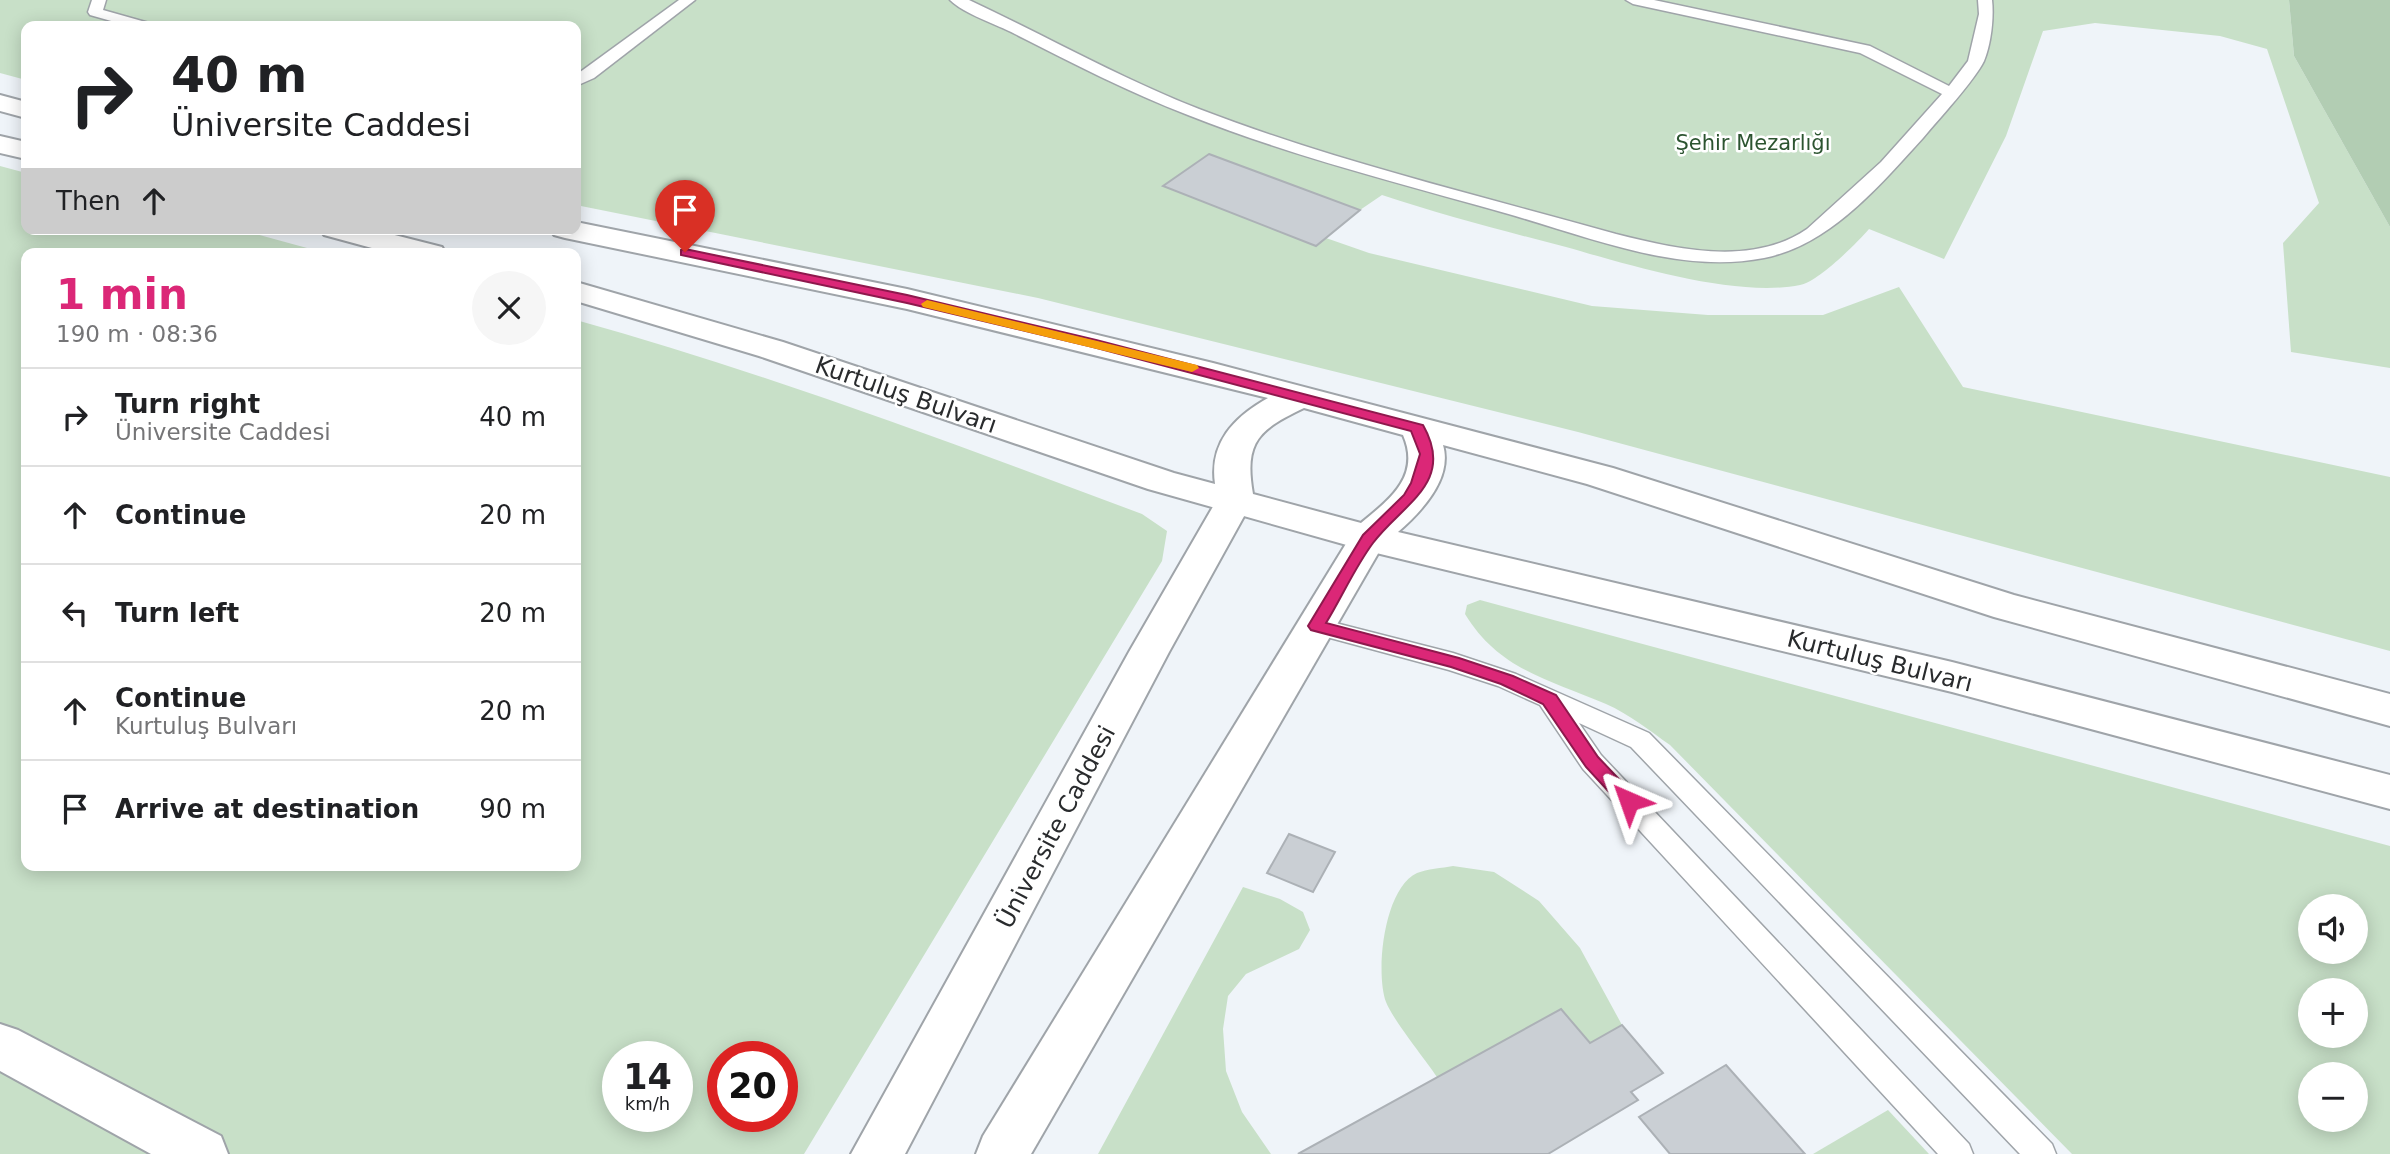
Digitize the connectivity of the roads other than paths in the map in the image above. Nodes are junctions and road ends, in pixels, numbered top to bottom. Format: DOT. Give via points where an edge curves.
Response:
graph roads {
  1 [pos="99,0"];
  2 [pos="688,0"];
  3 [pos="957,0"];
  4 [pos="1633,0"];
  5 [pos="1985,0"];
  6 [pos="126,21"];
  7 [pos="581,78"];
  8 [pos="1952,93"];
  9 [pos="0,103"];
  10 [pos="21,109"];
  11 [pos="0,144"];
  12 [pos="21,150"];
  13 [pos="581,232"];
  14 [pos="358,235"];
  15 [pos="408,248"];
  16 [pos="581,292"];
  17 [pos="1299,397"];
  18 [pos="1418,428"];
  19 [pos="1235,500"];
  20 [pos="1368,538"];
  21 [pos="1316,626"];
  22 [pos="1549,699"];
  23 [pos="2390,710"];
  24 [pos="2390,792"];
  25 [pos="0,1046"];
  26 [pos="202,1154"];
  27 [pos="877,1154"];
  28 [pos="1002,1154"];
  29 [pos="1958,1154"];
  30 [pos="2040,1154"];
  1 -- 6 [label="lane" via="95,12"];
  2 -- 7 [label="lane"];
  3 -- 8 [label="lane" via="1149,94 1266,138 1625,241 1710,256 1774,251 1818,230 1881,173"];
  4 -- 8 [label="lane" via="1865,49"];
  5 -- 8 [label="lane" via="1976,61"];
  9 -- 10 [label="main road"];
  11 -- 12 [label="main road"];
  13 -- 17 [label="main road" via="907,299"];
  14 -- 15 [label="main road"];
  16 -- 19 [label="main road, Kurtuluş Bulvarı" via="771,349 1161,481"];
  17 -- 18 [label="main road"];
  17 -- 19 [label="main road" via="1270,410 1236,443 1231,463"];
  18 -- 20 [label="main road" via="1427,454 1419,483"];
  18 -- 23 [label="main road" via="1600,476 2008,607"];
  19 -- 20 [label="main road"];
  19 -- 27 [label="main road, Üniversite Caddesi"];
  20 -- 21 [label="main road"];
  20 -- 24 [label="main road, Kurtuluş Bulvarı" via="1952,677"];
  21 -- 22 [label="lane" via="1453,662"];
  21 -- 28 [label="main road"];
  22 -- 29 [label="lane" via="1592,762"];
  22 -- 30 [label="lane" via="1640,740"];
  25 -- 26 [label="main road"];
}
